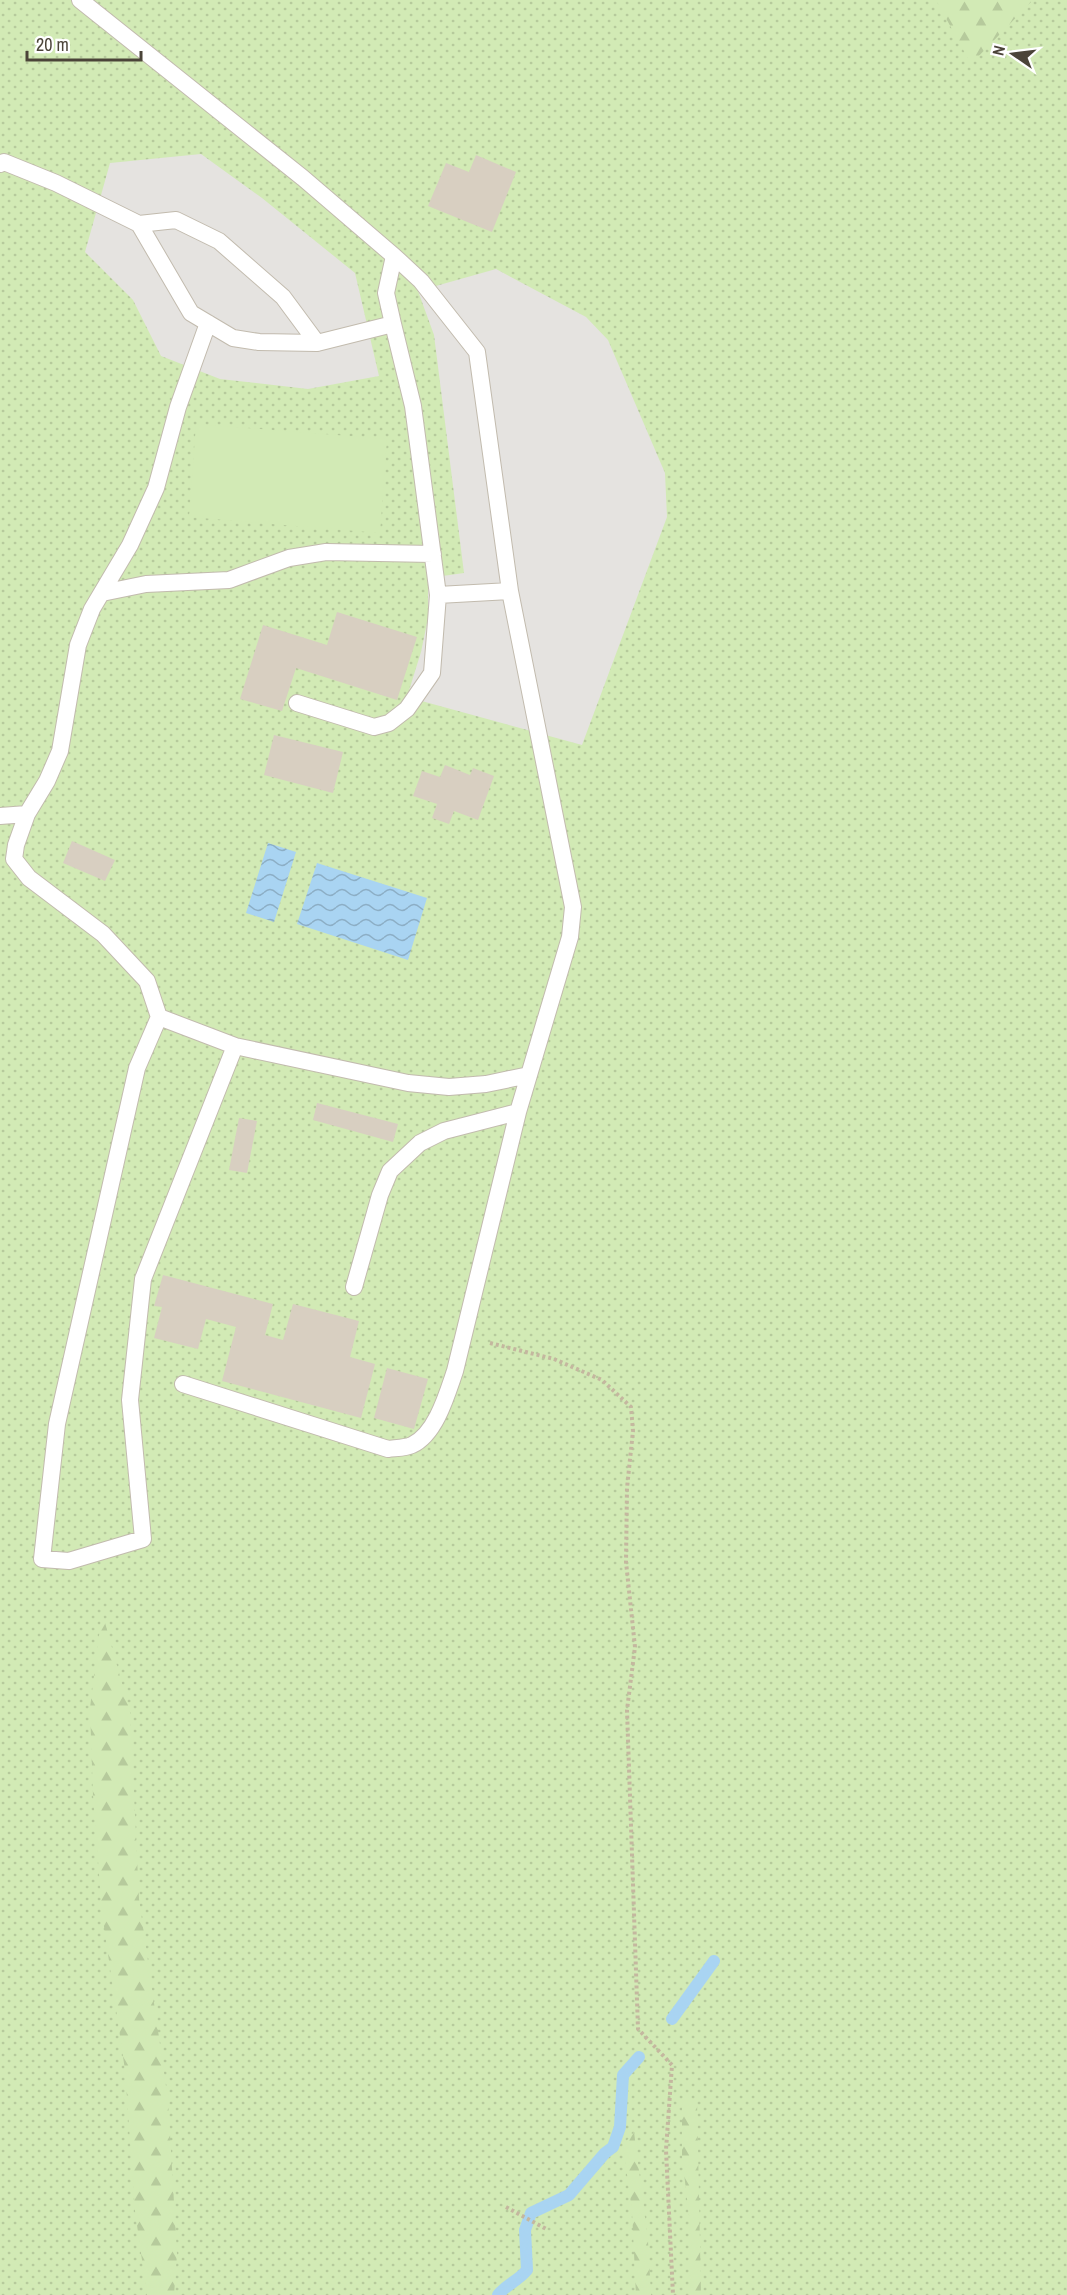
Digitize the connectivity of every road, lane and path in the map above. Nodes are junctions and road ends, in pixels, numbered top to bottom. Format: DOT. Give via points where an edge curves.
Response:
graph roads {
  1 [pos="80,0"];
  2 [pos="0,164"];
  3 [pos="139,224"];
  4 [pos="394,256"];
  5 [pos="208,323"];
  6 [pos="393,324"];
  7 [pos="317,343"];
  8 [pos="433,554"];
  9 [pos="510,591"];
  10 [pos="102,593"];
  11 [pos="438,595"];
  12 [pos="297,703"];
  13 [pos="27,814"];
  14 [pos="0,816"];
  15 [pos="159,1017"];
  16 [pos="235,1046"];
  17 [pos="529,1075"];
  18 [pos="518,1112"];
  19 [pos="354,1287"];
  20 [pos="464,1336"];
  21 [pos="183,1383"];
  22 [pos="506,2207"];
  23 [pos="548,2230"];
  24 [pos="673,2295"];
  1 -- 4 [label="lane"];
  2 -- 3 [label="lane" via="4,162 56,183"];
  3 -- 5 [label="lane" via="191,313"];
  3 -- 7 [label="lane" via="176,220 219,241 283,297"];
  4 -- 6 [label="lane" via="386,293"];
  4 -- 9 [label="lane" via="421,281 477,352"];
  5 -- 7 [label="lane" via="233,338"];
  5 -- 10 [label="lane" via="178,407 156,488"];
  6 -- 7 [label="lane"];
  6 -- 8 [label="lane" via="413,406"];
  8 -- 10 [label="lane" via="326,552 289,558 230,580 146,584"];
  8 -- 11 [label="lane"];
  9 -- 11 [label="lane"];
  9 -- 17 [label="lane" via="573,907 570,937"];
  10 -- 13 [label="lane" via="78,645 60,751"];
  11 -- 12 [label="lane" via="432,672 407,709 389,723 374,727"];
  13 -- 14 [label="lane"];
  13 -- 15 [label="lane" via="14,859 29,878 103,934 147,981"];
  15 -- 16 [label="lane"];
  15 -- 16 [label="lane" via="137,1068 57,1424 42,1559 69,1560 144,1539 129,1400 143,1279"];
  16 -- 17 [label="lane" via="418,1084 449,1087"];
  17 -- 18 [label="lane"];
  18 -- 19 [label="lane" via="444,1131 420,1143 390,1172"];
  18 -- 20 [label="lane"];
  20 -- 21 [label="lane" via="443,1408 427,1433 412,1445 388,1449"];
  20 -- 24 [label="path" via="554,1359 602,1380 631,1407 626,1562 635,1647 627,1710 638,2029 672,2066 666,2150"];
  22 -- 23 [label="path"];
}
